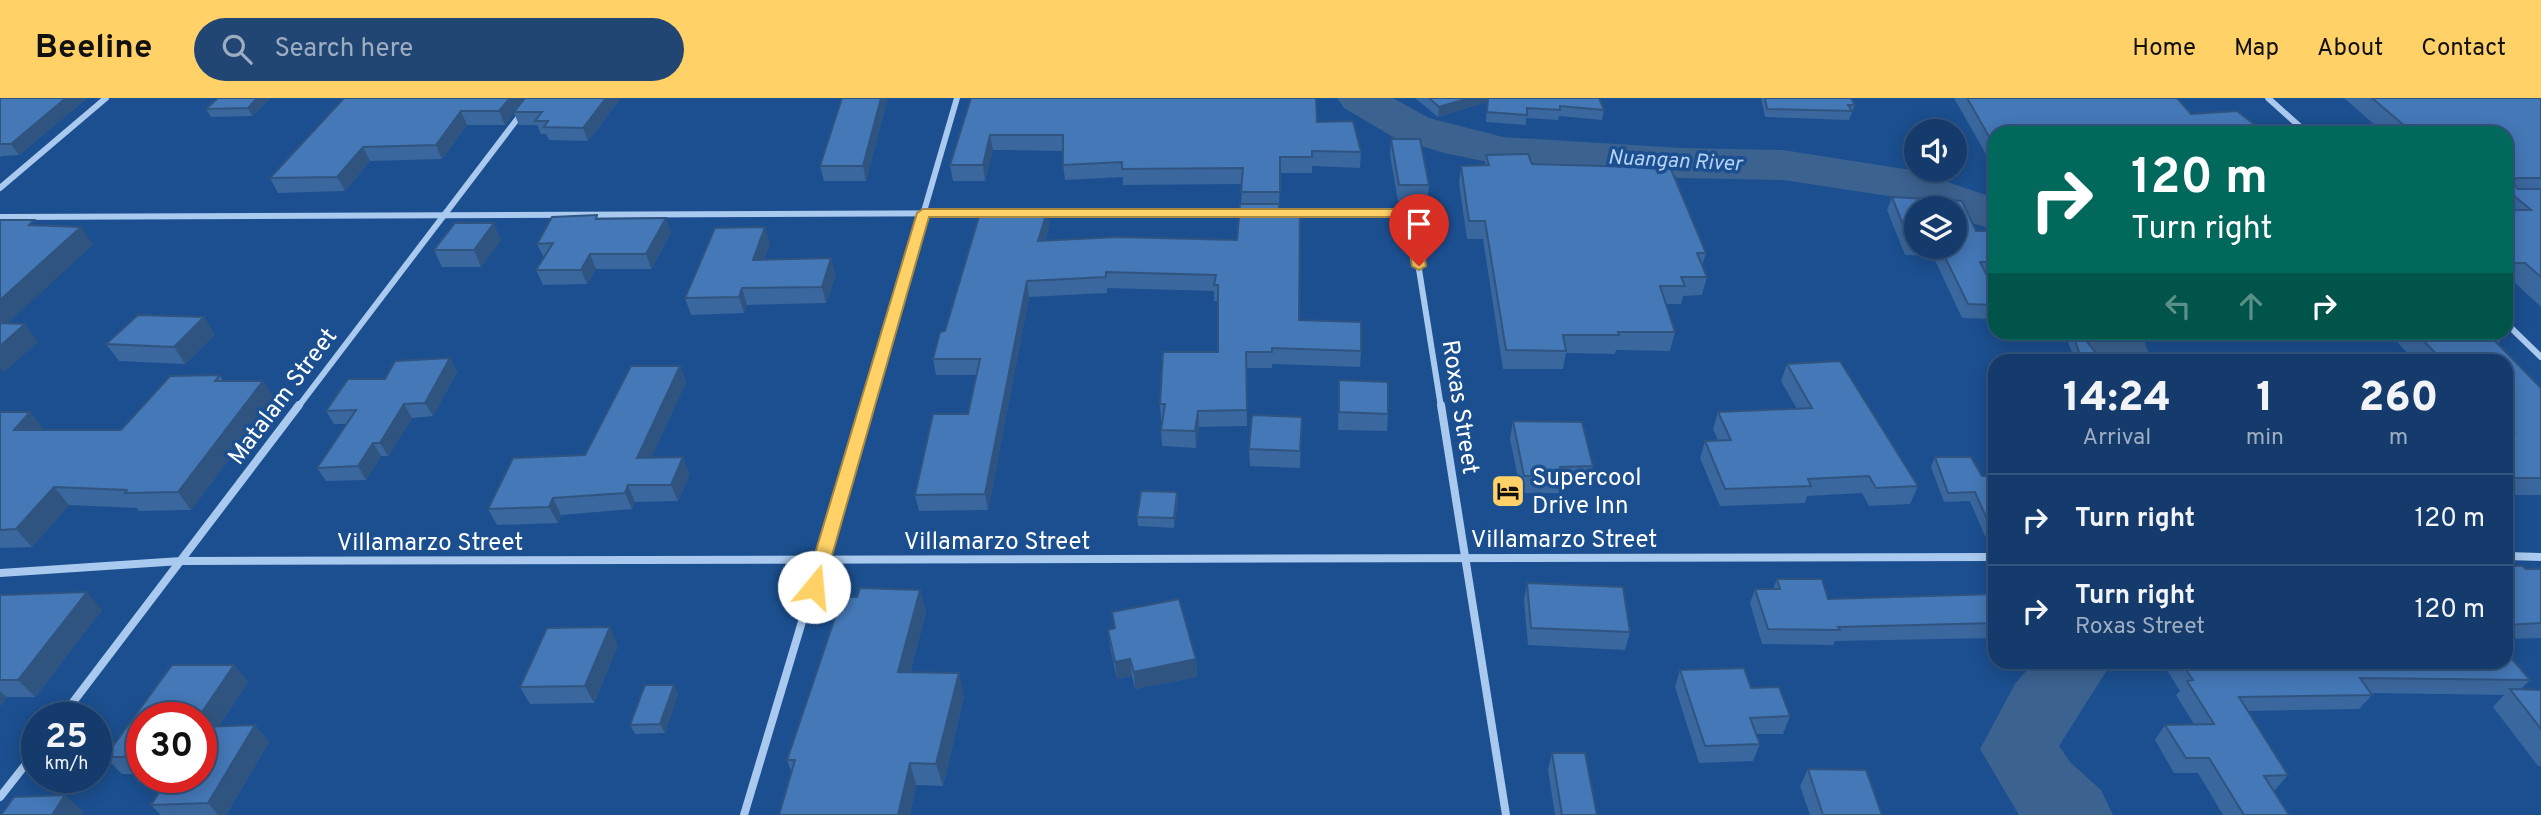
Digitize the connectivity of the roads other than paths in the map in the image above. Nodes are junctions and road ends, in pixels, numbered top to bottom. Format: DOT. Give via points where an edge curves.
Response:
graph roads {
  1 [pos="106,98"];
  2 [pos="957,98"];
  3 [pos="2269,98"];
  4 [pos="524,109"];
  5 [pos="2299,126"];
  6 [pos="0,188"];
  7 [pos="1258,212"];
  8 [pos="1286,212"];
  9 [pos="923,213"];
  10 [pos="443,216"];
  11 [pos="0,217"];
  12 [pos="2513,330"];
  13 [pos="2541,357"];
  14 [pos="2513,556"];
  15 [pos="1988,557"];
  16 [pos="2541,557"];
  17 [pos="1466,559"];
  18 [pos="181,561"];
  19 [pos="822,561"];
  20 [pos="0,573"];
  21 [pos="73,702"];
  22 [pos="21,770"];
  23 [pos="0,797"];
  24 [pos="744,815"];
  25 [pos="1506,815"];
  1 -- 6 [label="street"];
  2 -- 9 [label="street"];
  3 -- 5 [label="street"];
  4 -- 10 [label="street, Matalam Street"];
  7 -- 9 [label="street"];
  8 -- 17 [label="street, Roxas Street" via="1410,213"];
  9 -- 10 [label="street"];
  9 -- 19 [label="street"];
  10 -- 11 [label="street"];
  10 -- 18 [label="street, Matalam Street"];
  12 -- 13 [label="street"];
  14 -- 16 [label="street"];
  15 -- 17 [label="street, Villamarzo Street"];
  17 -- 19 [label="street, Villamarzo Street"];
  17 -- 25 [label="street, Roxas Street"];
  18 -- 19 [label="street, Villamarzo Street"];
  18 -- 20 [label="street, Villamarzo Street"];
  18 -- 21 [label="street, Matalam Street"];
  19 -- 24 [label="street"];
  22 -- 23 [label="street"];
}
